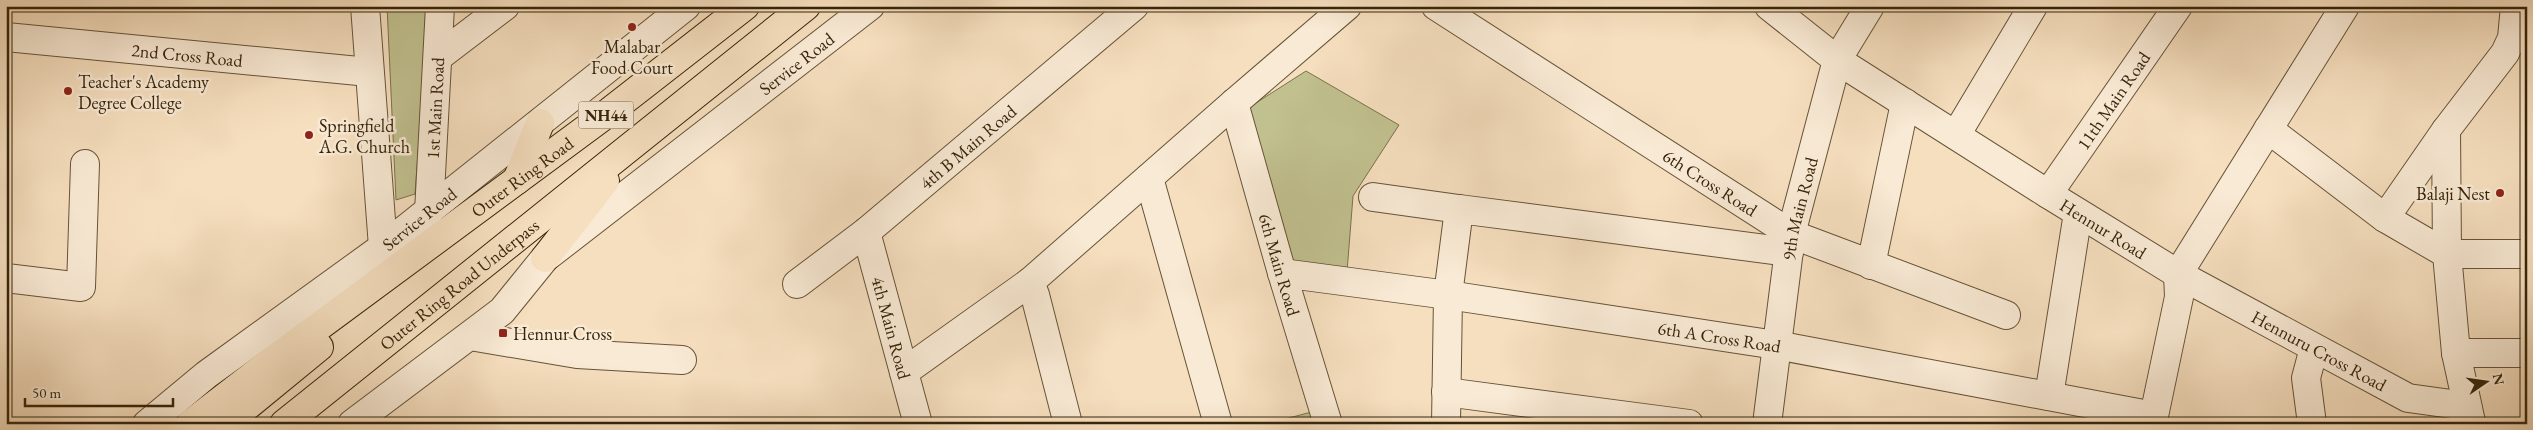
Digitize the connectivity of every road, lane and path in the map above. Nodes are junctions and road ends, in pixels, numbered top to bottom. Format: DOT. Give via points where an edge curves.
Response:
graph roads {
  1 [pos="365,6"];
  2 [pos="440,6"];
  3 [pos="505,6"];
  4 [pos="686,6"];
  5 [pos="745,6"];
  6 [pos="806,6"];
  7 [pos="870,6"];
  8 [pos="1134,6"];
  9 [pos="1347,6"];
  10 [pos="1436,6"];
  11 [pos="1769,6"];
  12 [pos="1870,6"];
  13 [pos="2033,6"];
  14 [pos="2178,6"];
  15 [pos="2344,6"];
  16 [pos="2515,6"];
  17 [pos="6,37"];
  18 [pos="438,57"];
  19 [pos="1837,60"];
  20 [pos="369,72"];
  21 [pos="1234,102"];
  22 [pos="1905,103"];
  23 [pos="540,123"];
  24 [pos="2268,129"];
  25 [pos="2446,130"];
  26 [pos="1956,135"];
  27 [pos="634,144"];
  28 [pos="85,164"];
  29 [pos="1149,178"];
  30 [pos="517,180"];
  31 [pos="2048,194"];
  32 [pos="1373,197"];
  33 [pos="1459,209"];
  34 [pos="428,212"];
  35 [pos="2078,213"];
  36 [pos="2385,218"];
  37 [pos="465,219"];
  38 [pos="866,232"];
  39 [pos="1790,243"];
  40 [pos="383,247"];
  41 [pos="2446,254"];
  42 [pos="2527,254"];
  43 [pos="545,258"];
  44 [pos="1871,265"];
  45 [pos="1282,273"];
  46 [pos="2178,274"];
  47 [pos="6,278"];
  48 [pos="1030,282"];
  49 [pos="797,284"];
  50 [pos="1448,296"];
  51 [pos="2006,314"];
  52 [pos="470,336"];
  53 [pos="1776,345"];
  54 [pos="2314,348"];
  55 [pos="2456,353"];
  56 [pos="2527,353"];
  57 [pos="682,360"];
  58 [pos="904,372"];
  59 [pos="1446,392"];
  60 [pos="2049,396"];
  61 [pos="2469,415"];
  62 [pos="2152,420"];
  63 [pos="147,424"];
  64 [pos="190,424"];
  65 [pos="225,424"];
  66 [pos="284,424"];
  67 [pos="352,424"];
  68 [pos="918,424"];
  69 [pos="1068,424"];
  70 [pos="1218,424"];
  71 [pos="1328,424"];
  72 [pos="1446,424"];
  73 [pos="1690,424"];
  74 [pos="1766,424"];
  75 [pos="2312,424"];
  1 -- 20 [label="street"];
  2 -- 18 [label="street, 1st Main Road"];
  3 -- 18 [label="street"];
  4 -- 23 [label="street, Service Road"];
  5 -- 30 [label="highway, Outer Ring Road / NH44"];
  6 -- 27 [label="highway, NH44"];
  7 -- 43 [label="street, Service Road"];
  8 -- 38 [label="street, 4th B Main Road"];
  9 -- 21 [label="street"];
  10 -- 39 [label="street, 6th Cross Road"];
  11 -- 19 [label="street, Hennur Road"];
  12 -- 19 [label="street, 9th Main Road"];
  13 -- 26 [label="street"];
  14 -- 31 [label="street, 11th Main Road"];
  15 -- 24 [label="street"];
  16 -- 25 [label="street" via="2512,38 2505,53"];
  17 -- 20 [label="street, 2nd Cross Road"];
  18 -- 34 [label="street, 1st Main Road"];
  19 -- 22 [label="street, Hennur Road"];
  19 -- 39 [label="street, 9th Main Road"];
  20 -- 40 [label="street"];
  21 -- 29 [label="street"];
  21 -- 45 [label="street, 6th Main Road"];
  22 -- 26 [label="street, Hennur Road"];
  22 -- 44 [label="street"];
  23 -- 30 [label="highway"];
  23 -- 34 [label="street, Service Road"];
  24 -- 36 [label="street"];
  24 -- 46 [label="street"];
  25 -- 36 [label="street"];
  25 -- 41 [label="street"];
  26 -- 31 [label="street, Hennur Road"];
  27 -- 43 [label="highway"];
  27 -- 66 [label="highway, Outer Ring Road Underpass / NH44"];
  28 -- 47 [label="street" via="81,287"];
  29 -- 48 [label="street"];
  29 -- 70 [label="street"];
  30 -- 37 [label="highway, Outer Ring Road / NH44"];
  31 -- 35 [label="street, Hennur Road"];
  32 -- 33 [label="street"];
  33 -- 39 [label="street"];
  33 -- 50 [label="street"];
  34 -- 40 [label="street, Service Road"];
  35 -- 46 [label="street, Hennur Road"];
  35 -- 60 [label="street"];
  36 -- 41 [label="street"];
  37 -- 64 [label="highway, NH44" via="222,397"];
  37 -- 65 [label="highway" via="460,234"];
  38 -- 49 [label="street, 4th B Main Road"];
  38 -- 58 [label="street, 4th Main Road"];
  39 -- 44 [label="street, 6th Cross Road"];
  39 -- 53 [label="street, 9th Main Road"];
  40 -- 63 [label="street, Service Road" via="206,374"];
  41 -- 42 [label="street"];
  41 -- 55 [label="street"];
  43 -- 52 [label="street, Service Road" via="502,311"];
  44 -- 51 [label="street, 6th Cross Road"];
  45 -- 50 [label="street, 6th A Cross Road"];
  45 -- 71 [label="street, 6th Main Road"];
  46 -- 54 [label="street, Hennuru Cross Road"];
  46 -- 62 [label="street" via="2179,297"];
  48 -- 58 [label="street"];
  48 -- 69 [label="street"];
  50 -- 53 [label="street, 6th A Cross Road"];
  50 -- 59 [label="street"];
  52 -- 57 [label="street" via="577,354"];
  52 -- 67 [label="street, Service Road"];
  53 -- 60 [label="street, 6th A Cross Road"];
  53 -- 74 [label="street, 9th Main Road"];
  54 -- 61 [label="street, Hennuru Cross Road" via="2408,398"];
  54 -- 75 [label="street" via="2306,378"];
  55 -- 56 [label="street"];
  55 -- 61 [label="street"];
  58 -- 68 [label="street, 4th Main Road"];
  59 -- 72 [label="street"];
  59 -- 73 [label="street"];
  60 -- 62 [label="street, 6th A Cross Road"];
}
